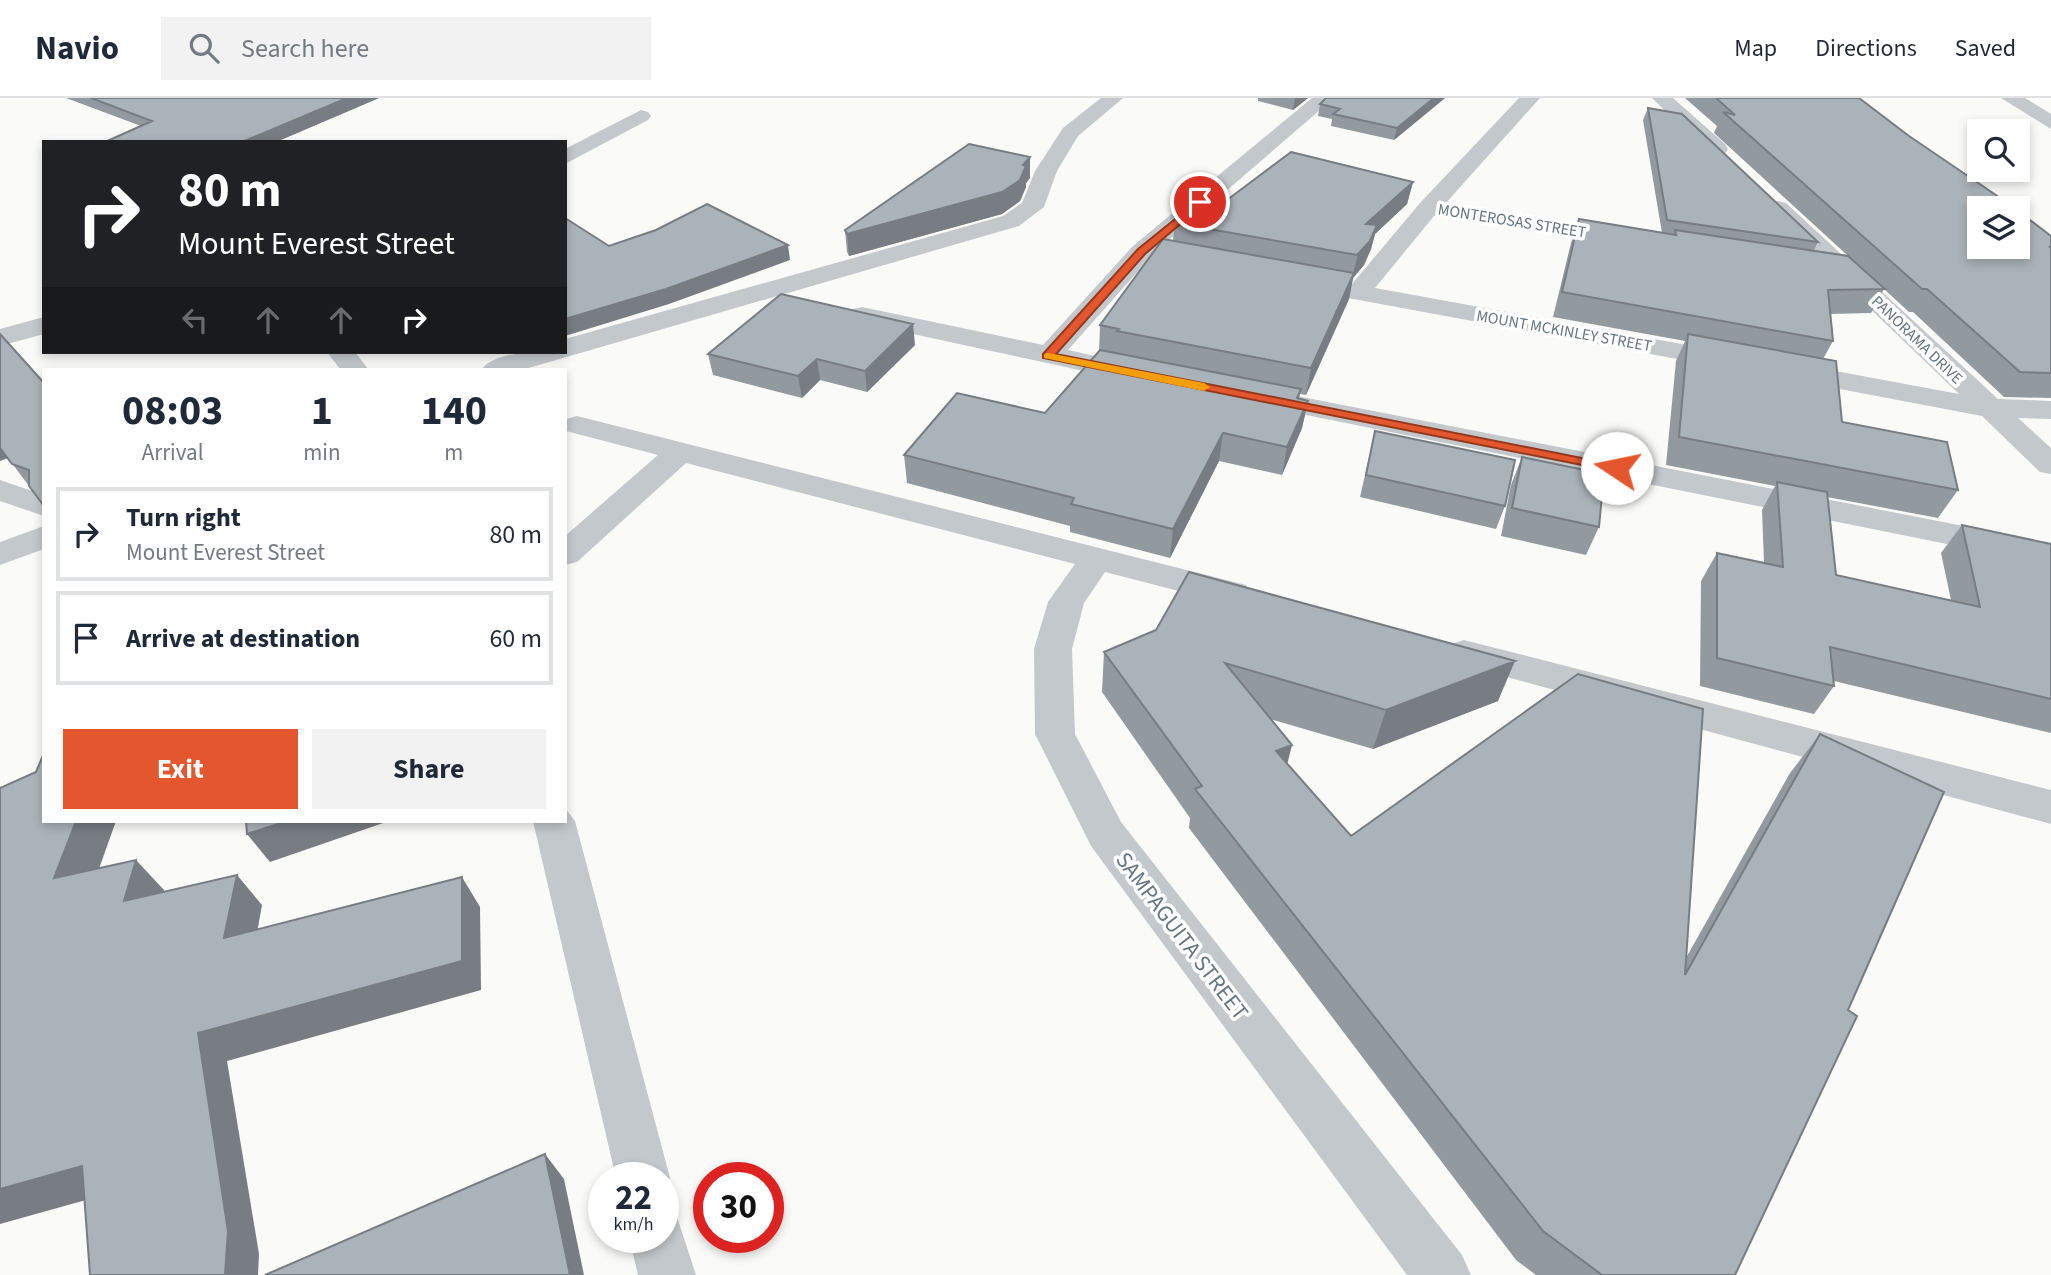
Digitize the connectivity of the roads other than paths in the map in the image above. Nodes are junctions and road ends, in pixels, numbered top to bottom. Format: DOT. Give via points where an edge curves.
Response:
graph roads {
  1 [pos="1113,98"];
  2 [pos="1324,98"];
  3 [pos="1530,98"];
  4 [pos="1662,98"];
  5 [pos="2011,98"];
  6 [pos="640,116"];
  7 [pos="2051,123"];
  8 [pos="567,157"];
  9 [pos="1730,162"];
  10 [pos="1759,189"];
  11 [pos="1428,208"];
  12 [pos="1643,240"];
  13 [pos="1142,251"];
  14 [pos="1805,265"];
  15 [pos="1236,270"];
  16 [pos="1846,271"];
  17 [pos="1277,278"];
  18 [pos="1357,293"];
  19 [pos="855,314"];
  20 [pos="42,326"];
  21 [pos="0,338"];
  22 [pos="567,347"];
  23 [pos="343,354"];
  24 [pos="536,354"];
  25 [pos="1048,356"];
  26 [pos="353,368"];
  27 [pos="499,368"];
  28 [pos="1170,380"];
  29 [pos="1224,391"];
  30 [pos="1987,408"];
  31 [pos="2051,410"];
  32 [pos="577,425"];
  33 [pos="680,452"];
  34 [pos="2051,465"];
  35 [pos="0,490"];
  36 [pos="42,505"];
  37 [pos="42,538"];
  38 [pos="567,552"];
  39 [pos="0,554"];
  40 [pos="2051,554"];
  41 [pos="1097,558"];
  42 [pos="1271,603"];
  43 [pos="1431,644"];
  44 [pos="2051,807"];
  45 [pos="554,823"];
  46 [pos="639,1162"];
  47 [pos="661,1253"];
  48 [pos="667,1275"];
  49 [pos="1442,1275"];
  1 -- 22 [label="street" via="1070,132 1046,171 1032,207 1011,221"];
  2 -- 13 [label="street"];
  3 -- 11 [label="street"];
  4 -- 9 [label="street"];
  5 -- 7 [label="street"];
  6 -- 8 [label="street"];
  10 -- 16 [label="street, PANORAMA DRIVE"];
  11 -- 12 [label="street, MONTEROSAS STREET"];
  11 -- 18 [label="street"];
  13 -- 15 [label="street"];
  13 -- 25 [label="street"];
  14 -- 16 [label="street"];
  16 -- 30 [label="street, PANORAMA DRIVE"];
  17 -- 18 [label="street, MOUNT MCKINLEY STREET"];
  18 -- 30 [label="street, MOUNT MCKINLEY STREET"];
  19 -- 25 [label="street"];
  20 -- 21 [label="street"];
  23 -- 26 [label="street"];
  24 -- 27 [label="street"];
  25 -- 28 [label="street"];
  29 -- 40 [label="street"];
  30 -- 31 [label="street, MOUNT MCKINLEY STREET"];
  30 -- 34 [label="street, PANORAMA DRIVE"];
  32 -- 33 [label="street"];
  33 -- 38 [label="street"];
  33 -- 41 [label="street"];
  35 -- 36 [label="street"];
  37 -- 39 [label="street"];
  41 -- 42 [label="street"];
  41 -- 49 [label="street, SAMPAGUITA STREET" via="1066,602 1053,649 1055,734 1070,769 1106,834"];
  43 -- 44 [label="street"];
  45 -- 46 [label="street"];
  47 -- 48 [label="street"];
}
